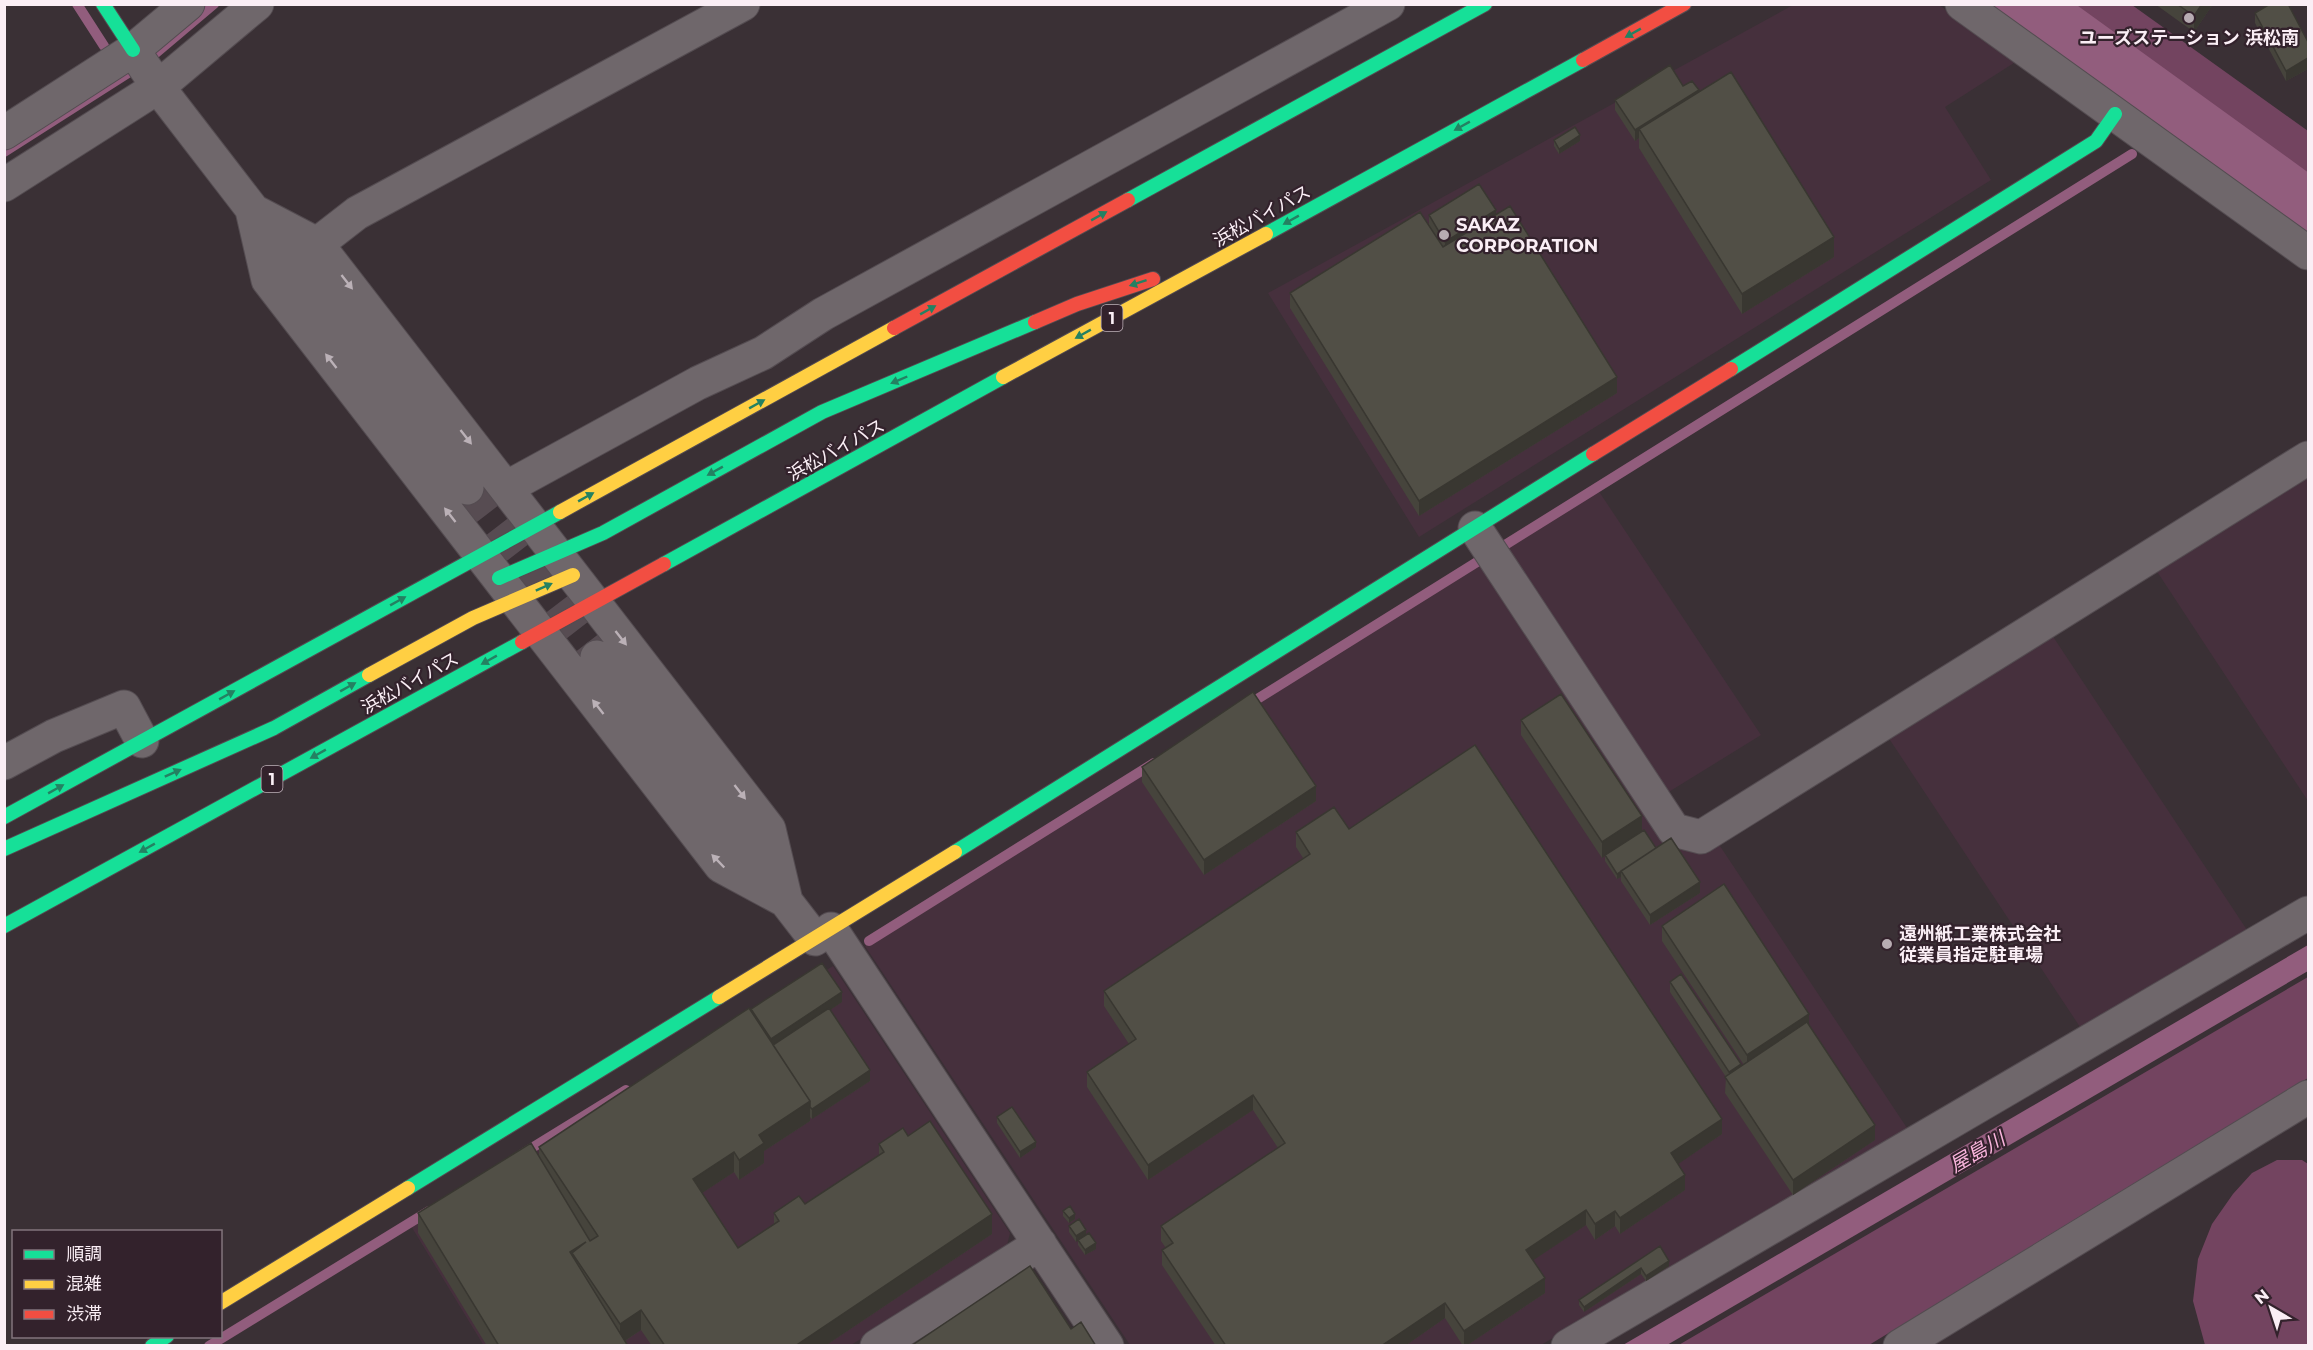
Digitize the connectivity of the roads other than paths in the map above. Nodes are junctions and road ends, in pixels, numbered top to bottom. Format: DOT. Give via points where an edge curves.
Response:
graph roads {
  1 [pos="103,4"];
  2 [pos="188,4"];
  3 [pos="257,4"];
  4 [pos="743,4"];
  5 [pos="1388,4"];
  6 [pos="1485,4"];
  7 [pos="1684,4"];
  8 [pos="1962,4"];
  9 [pos="133,50"];
  10 [pos="158,87"];
  11 [pos="2115,114"];
  12 [pos="4,133"];
  13 [pos="4,185"];
  14 [pos="252,210"];
  15 [pos="1234,252"];
  16 [pos="2308,254"];
  17 [pos="293,262"];
  18 [pos="763,353"];
  19 [pos="783,390"];
  20 [pos="2308,458"];
  21 [pos="467,488"];
  22 [pos="506,488"];
  23 [pos="535,525"];
  24 [pos="1475,528"];
  25 [pos="564,564"];
  26 [pos="498,578"];
  27 [pos="594,603"];
  28 [pos="540,632"];
  29 [pos="597,657"];
  30 [pos="142,741"];
  31 [pos="4,764"];
  32 [pos="4,817"];
  33 [pos="4,849"];
  34 [pos="786,901"];
  35 [pos="2308,914"];
  36 [pos="4,926"];
  37 [pos="823,934"];
  38 [pos="2308,1097"];
  39 [pos="1040,1244"];
  40 [pos="222,1303"];
  41 [pos="877,1346"];
  42 [pos="1107,1346"];
  43 [pos="1568,1346"];
  44 [pos="1900,1346"];
  1 -- 9 [label="main road"];
  2 -- 9 [label="street"];
  3 -- 10 [label="street"];
  4 -- 17 [label="street" via="357,213"];
  5 -- 18 [label="street" via="823,314"];
  19 -- 6 [label="main road, one-way"];
  7 -- 15 [label="main road, 浜松バイパス / 1, one-way"];
  8 -- 11 [label="street"];
  9 -- 10 [label="street"];
  9 -- 12 [label="street"];
  10 -- 13 [label="street"];
  10 -- 14 [label="street"];
  11 -- 16 [label="street"];
  11 -- 24 [label="main road" via="2096,141"];
  14 -- 17 [label="street"];
  14 -- 17 [label="street"];
  15 -- 25 [label="main road, one-way" via="1077,304 822,412 603,532"];
  15 -- 27 [label="main road, 浜松バイパス / 1, one-way"];
  17 -- 21 [label="street"];
  17 -- 22 [label="street, one-way"];
  26 -- 17 [label="street, one-way"];
  18 -- 19 [label="street"];
  18 -- 22 [label="street" via="698,383"];
  23 -- 19 [label="main road, one-way"];
  20 -- 24 [label="street" via="1701,837 1674,830"];
  22 -- 23 [label="street"];
  23 -- 25 [label="street"];
  23 -- 26 [label="main road"];
  24 -- 37 [label="main road"];
  26 -- 25 [label="main road, one-way"];
  25 -- 26 [label="main road"];
  25 -- 27 [label="street"];
  26 -- 28 [label="street"];
  30 -- 26 [label="main road, one-way"];
  33 -- 26 [label="main road, one-way" via="274,728 473,618"];
  27 -- 28 [label="main road, 浜松バイパス / 1"];
  27 -- 34 [label="street, one-way" via="769,829"];
  34 -- 28 [label="street, one-way" via="721,866"];
  28 -- 36 [label="main road, 浜松バイパス / 1, one-way"];
  29 -- 34 [label="street"];
  30 -- 31 [label="street" via="124,707 54,736"];
  32 -- 30 [label="main road, one-way"];
  34 -- 37 [label="street"];
  35 -- 43 [label="street"];
  37 -- 39 [label="street"];
  37 -- 40 [label="main road"];
  38 -- 44 [label="street"];
  39 -- 41 [label="street"];
  39 -- 42 [label="street"];
}
